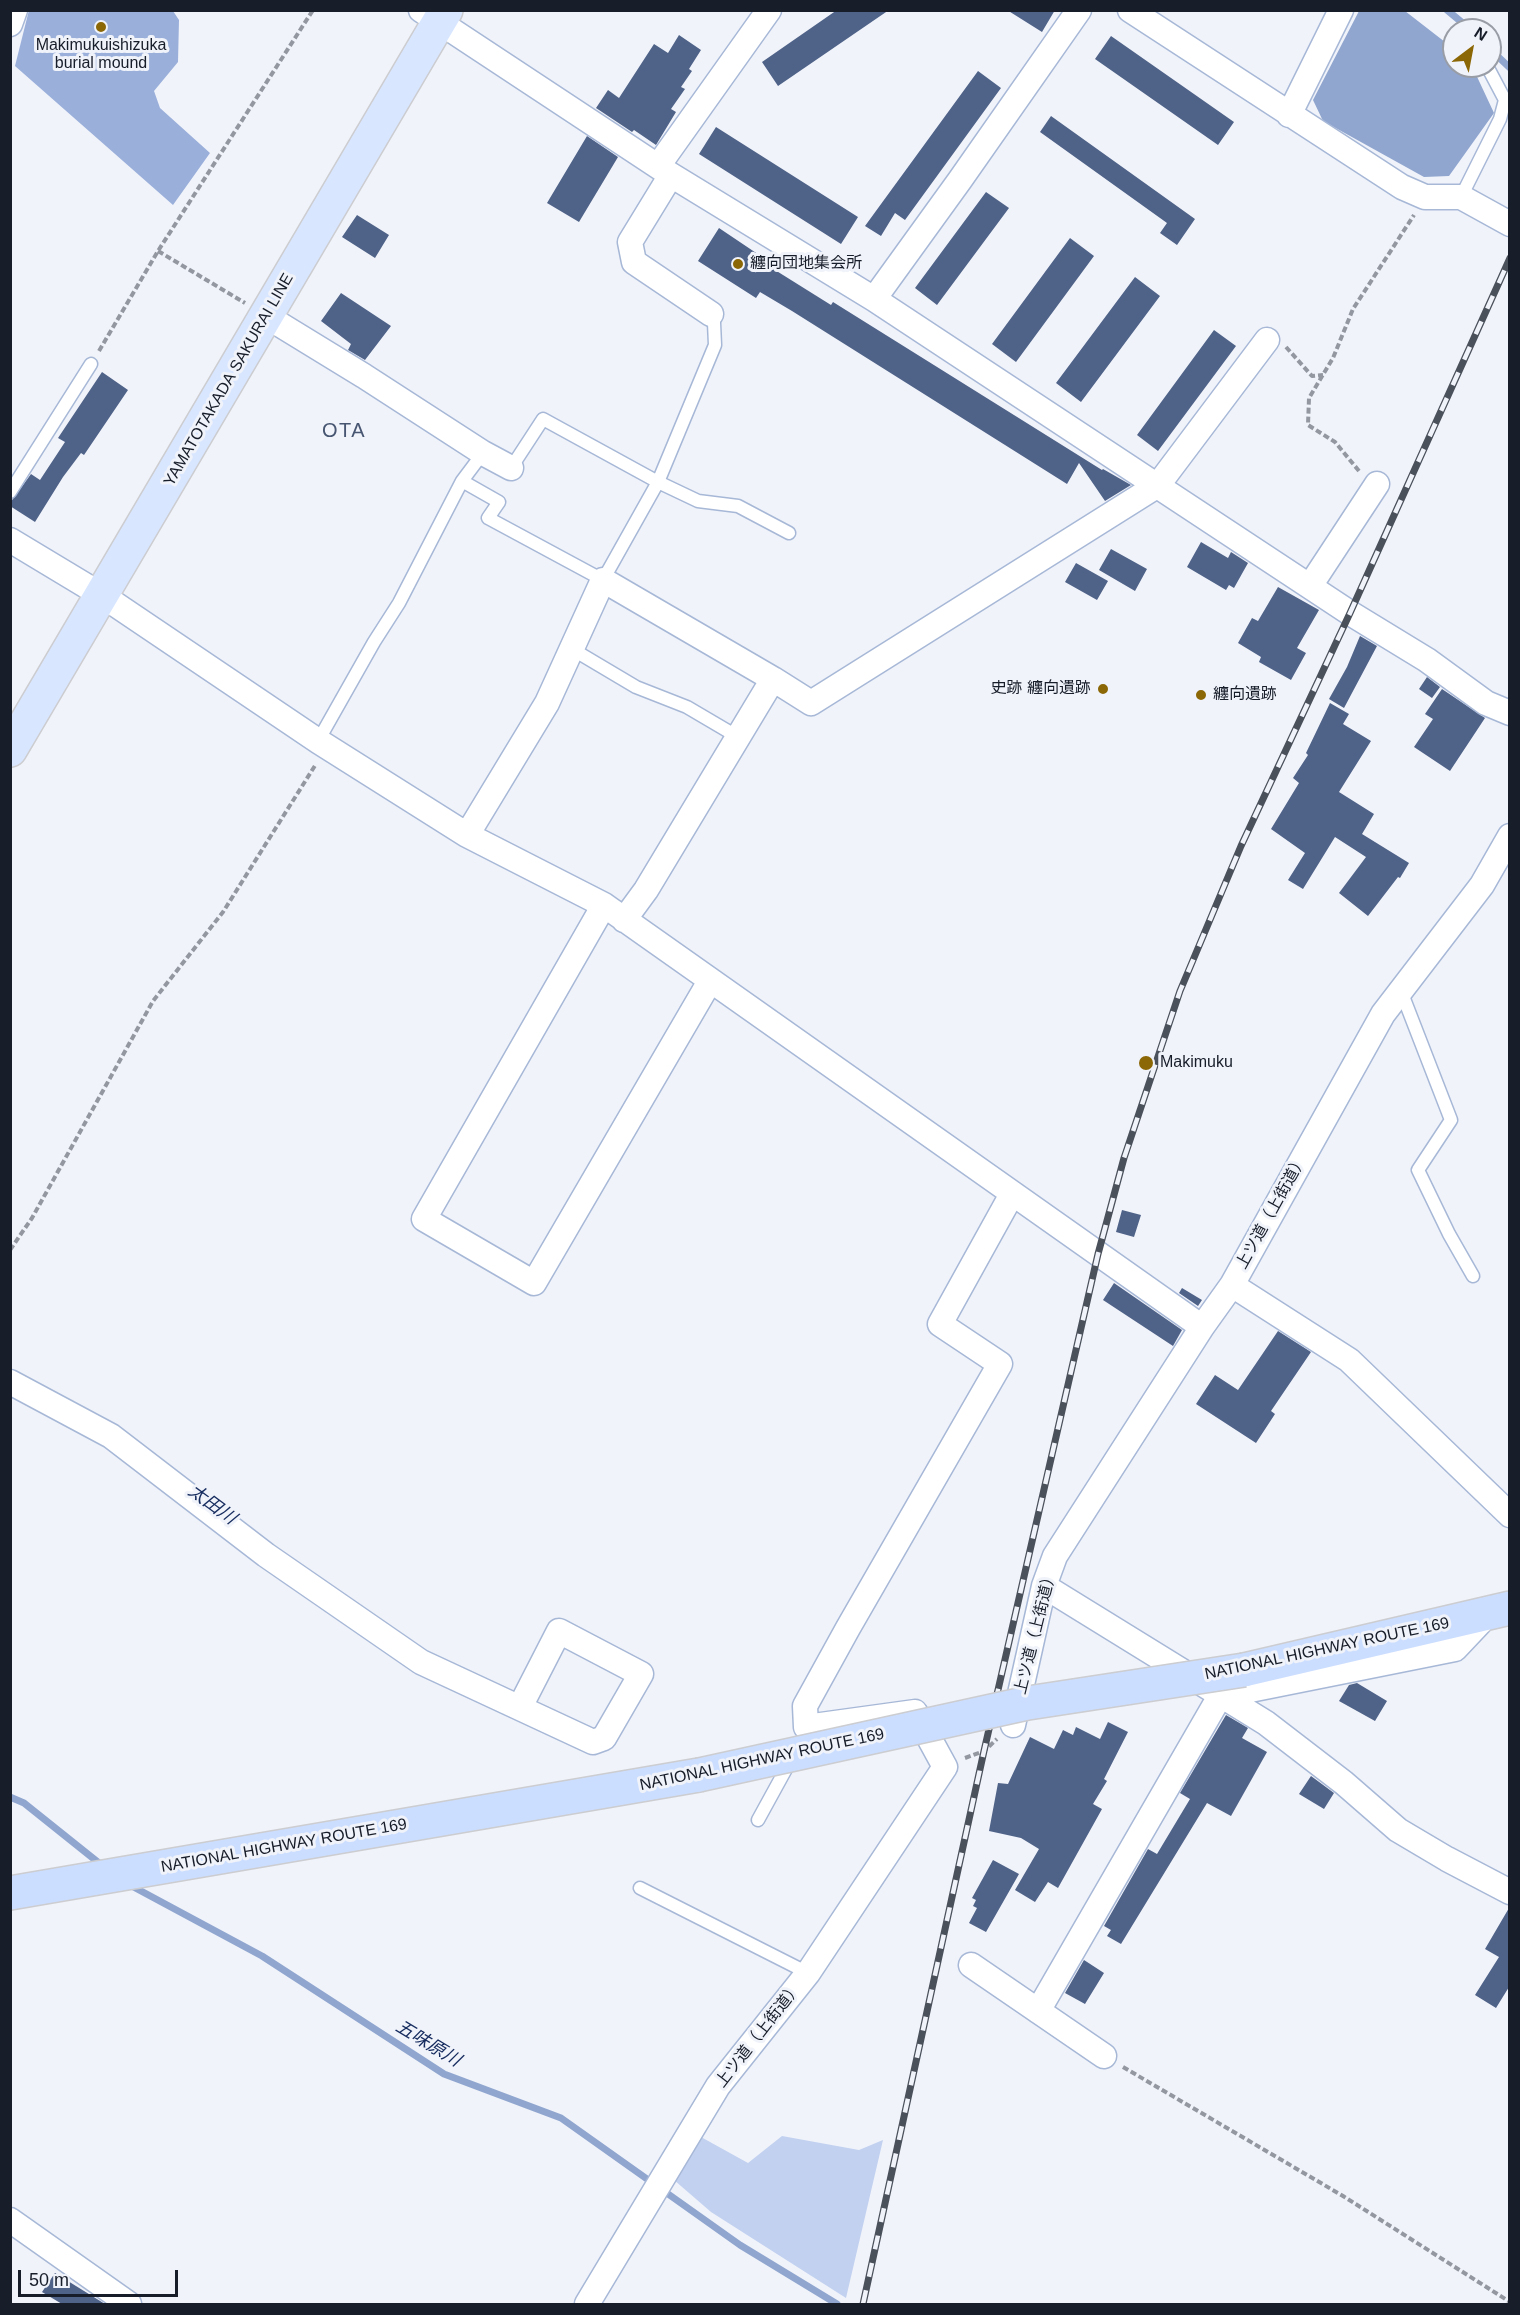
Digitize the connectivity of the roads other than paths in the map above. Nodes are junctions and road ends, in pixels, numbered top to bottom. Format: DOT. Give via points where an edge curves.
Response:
graph roads {
  1 [pos="15,10"];
  2 [pos="769,10"];
  3 [pos="1078,10"];
  4 [pos="1130,10"];
  5 [pos="1341,10"];
  6 [pos="435,15"];
  7 [pos="10,24"];
  8 [pos="1494,78"];
  9 [pos="1289,115"];
  10 [pos="664,171"];
  11 [pos="1461,197"];
  12 [pos="1509,224"];
  13 [pos="874,299"];
  14 [pos="711,314"];
  15 [pos="266,316"];
  16 [pos="1267,340"];
  17 [pos="92,364"];
  18 [pos="483,453"];
  19 [pos="511,468"];
  20 [pos="462,481"];
  21 [pos="658,482"];
  22 [pos="1377,484"];
  23 [pos="1158,485"];
  24 [pos="10,492"];
  25 [pos="789,533"];
  26 [pos="10,540"];
  27 [pos="603,580"];
  28 [pos="1310,586"];
  29 [pos="103,596"];
  30 [pos="572,650"];
  31 [pos="773,679"];
  32 [pos="1509,713"];
  33 [pos="738,737"];
  34 [pos="322,744"];
  35 [pos="10,750"];
  36 [pos="467,835"];
  37 [pos="1509,836"];
  38 [pos="604,905"];
  39 [pos="624,920"];
  40 [pos="710,981"];
  41 [pos="1401,991"];
  42 [pos="1012,1194"];
  43 [pos="1473,1276"];
  44 [pos="1232,1285"];
  45 [pos="1202,1327"];
  46 [pos="10,1382"];
  47 [pos="1509,1515"];
  48 [pos="1044,1586"];
  49 [pos="1499,1610"];
  50 [pos="1220,1696"];
  51 [pos="520,1707"];
  52 [pos="1013,1725"];
  53 [pos="806,1727"];
  54 [pos="758,1820"];
  55 [pos="640,1888"];
  56 [pos="1509,1892"];
  57 [pos="10,1893"];
  58 [pos="971,1965"];
  59 [pos="808,1973"];
  60 [pos="1038,2011"];
  61 [pos="1104,2056"];
  62 [pos="10,2220"];
  63 [pos="129,2304"];
  64 [pos="587,2304"];
  1 -- 7 [label="street"];
  2 -- 10 [label="street"];
  3 -- 13 [label="street"];
  4 -- 9 [label="street"];
  5 -- 9 [label="street"];
  6 -- 10 [label="street"];
  6 -- 15 [label="main road, YAMATOTAKADA SAKURAI LINE"];
  8 -- 11 [label="lane" via="1505,100 1500,119"];
  9 -- 11 [label="street" via="1402,188 1425,197"];
  10 -- 13 [label="street"];
  10 -- 14 [label="street" via="630,242 634,262"];
  11 -- 12 [label="street"];
  13 -- 23 [label="street"];
  14 -- 21 [label="lane" via="715,345"];
  15 -- 18 [label="street"];
  15 -- 29 [label="main road, YAMATOTAKADA SAKURAI LINE"];
  16 -- 23 [label="street"];
  17 -- 24 [label="lane"];
  18 -- 19 [label="street"];
  18 -- 20 [label="lane"];
  19 -- 21 [label="lane" via="543,419"];
  20 -- 27 [label="lane" via="500,502 488,518"];
  20 -- 34 [label="lane"];
  21 -- 25 [label="lane" via="698,501 738,506"];
  21 -- 27 [label="lane"];
  22 -- 28 [label="street"];
  23 -- 28 [label="street"];
  23 -- 31 [label="street" via="811,703"];
  26 -- 29 [label="street"];
  27 -- 30 [label="street"];
  27 -- 31 [label="street"];
  28 -- 32 [label="street" via="1427,660 1486,703"];
  29 -- 34 [label="street"];
  29 -- 35 [label="main road, YAMATOTAKADA SAKURAI LINE"];
  30 -- 33 [label="lane" via="636,687 687,707"];
  30 -- 36 [label="street" via="547,703"];
  31 -- 33 [label="street"];
  33 -- 39 [label="street"];
  34 -- 36 [label="street"];
  36 -- 38 [label="street"];
  37 -- 41 [label="street, 上ツ道（上街道）" via="1482,885"];
  38 -- 39 [label="street"];
  38 -- 40 [label="street" via="424,1219 534,1283"];
  39 -- 40 [label="street"];
  40 -- 42 [label="street"];
  41 -- 43 [label="lane" via="1451,1120 1418,1170"];
  41 -- 44 [label="street, 上ツ道（上街道）" via="1383,1014"];
  42 -- 45 [label="street"];
  42 -- 53 [label="street" via="940,1324 1000,1364 816,1686 806,1706"];
  44 -- 45 [label="street, 上ツ道（上街道）"];
  44 -- 47 [label="street" via="1349,1360"];
  45 -- 48 [label="street, 上ツ道（上街道）" via="1055,1556"];
  46 -- 51 [label="street" via="111,1436 266,1555 421,1662"];
  48 -- 50 [label="street"];
  48 -- 52 [label="street, 上ツ道（上街道）"];
  49 -- 50 [label="street" via="1455,1649"];
  49 -- 57 [label="highway, NATIONAL HIGHWAY ROUTE 169, bridge" via="1244,1670 1028,1703 699,1775"];
  50 -- 56 [label="street" via="1266,1723 1398,1830"];
  50 -- 60 [label="street"];
  51 -- 51 [label="street" via="593,1742 604,1738 641,1674 560,1630"];
  53 -- 54 [label="lane"];
  53 -- 59 [label="street, 上ツ道（上街道）" via="915,1712 945,1767"];
  55 -- 59 [label="lane"];
  58 -- 60 [label="street"];
  59 -- 64 [label="street, 上ツ道（上街道）" via="718,2086"];
  60 -- 61 [label="street"];
  62 -- 63 [label="street"];
}
